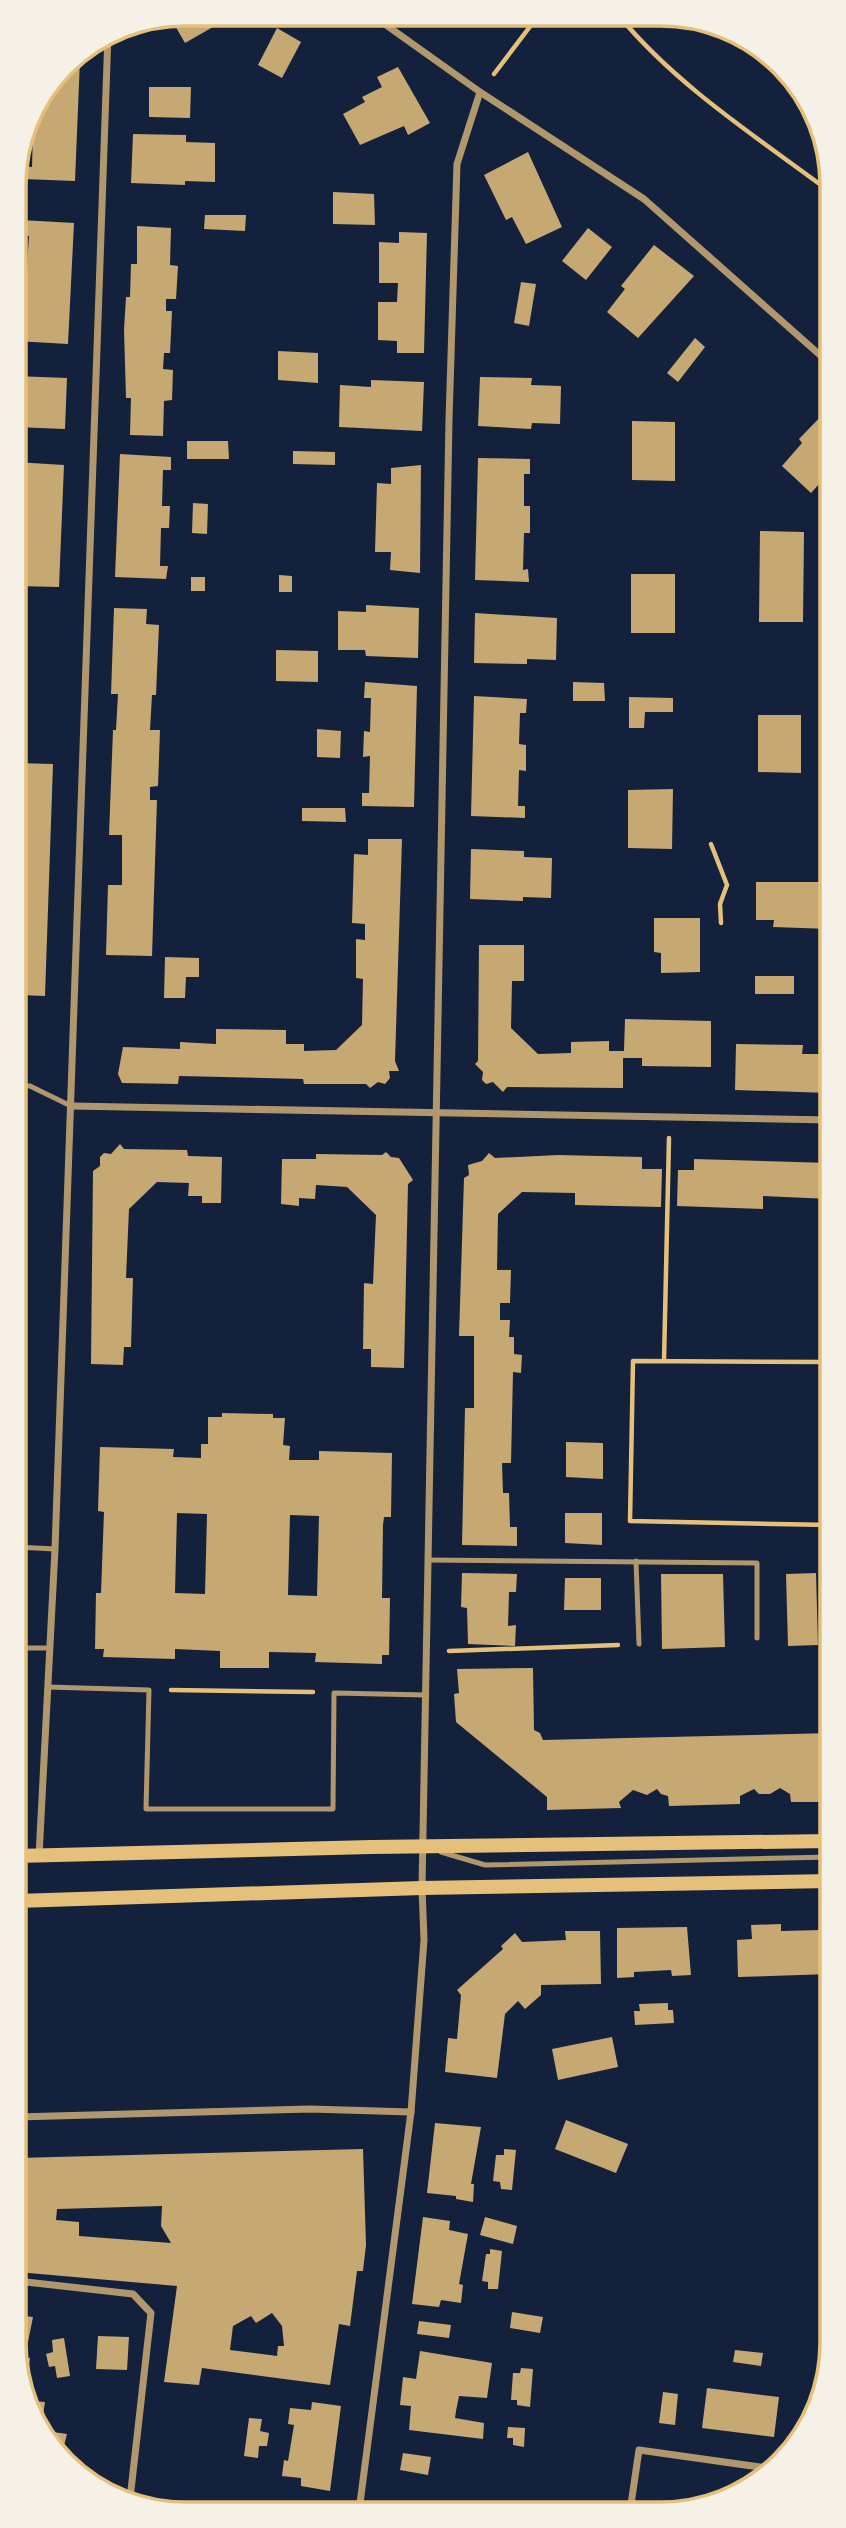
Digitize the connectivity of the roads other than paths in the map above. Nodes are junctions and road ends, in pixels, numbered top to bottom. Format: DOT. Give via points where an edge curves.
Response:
graph roads {
  1 [pos="387,26"];
  2 [pos="108,47"];
  3 [pos="480,92"];
  4 [pos="820,355"];
  5 [pos="27,1086"];
  6 [pos="71,1106"];
  7 [pos="435,1113"];
  8 [pos="820,1120"];
  9 [pos="26,1548"];
  10 [pos="55,1549"];
  11 [pos="428,1560"];
  12 [pos="636,1562"];
  13 [pos="757,1638"];
  14 [pos="639,1644"];
  15 [pos="26,1648"];
  16 [pos="50,1648"];
  17 [pos="48,1687"];
  18 [pos="426,1695"];
  19 [pos="819,1841"];
  20 [pos="423,1846"];
  21 [pos="26,1856"];
  22 [pos="39,1856"];
  23 [pos="819,1857"];
  24 [pos="819,1881"];
  25 [pos="422,1888"];
  26 [pos="26,1901"];
  27 [pos="411,2112"];
  28 [pos="26,2117"];
  29 [pos="26,2282"];
  30 [pos="760,2467"];
  31 [pos="131,2492"];
  32 [pos="360,2502"];
  33 [pos="631,2502"];
  1 -- 3 [label="street"];
  2 -- 6 [label="street"];
  3 -- 4 [label="street" via="644,199"];
  3 -- 7 [label="street" via="457,164"];
  5 -- 6 [label="lane"];
  6 -- 7 [label="street"];
  6 -- 10 [label="street"];
  7 -- 8 [label="street"];
  7 -- 11 [label="street"];
  9 -- 10 [label="lane"];
  10 -- 16 [label="street"];
  11 -- 12 [label="lane"];
  11 -- 18 [label="street"];
  12 -- 13 [label="lane" via="757,1563"];
  12 -- 14 [label="lane"];
  15 -- 16 [label="lane"];
  16 -- 17 [label="street"];
  17 -- 18 [label="lane" via="149,1690 146,1809 333,1809 334,1693"];
  17 -- 22 [label="street"];
  18 -- 20 [label="street"];
  19 -- 20 [label="main road"];
  20 -- 22 [label="main road"];
  20 -- 23 [label="lane" via="485,1865"];
  20 -- 25 [label="street"];
  21 -- 22 [label="main road"];
  24 -- 25 [label="main road"];
  25 -- 26 [label="main road"];
  25 -- 27 [label="street" via="424,1940"];
  27 -- 28 [label="street" via="310,2109"];
  27 -- 32 [label="street"];
  29 -- 31 [label="street" via="134,2294 151,2313"];
  30 -- 33 [label="street" via="639,2450"];
}
